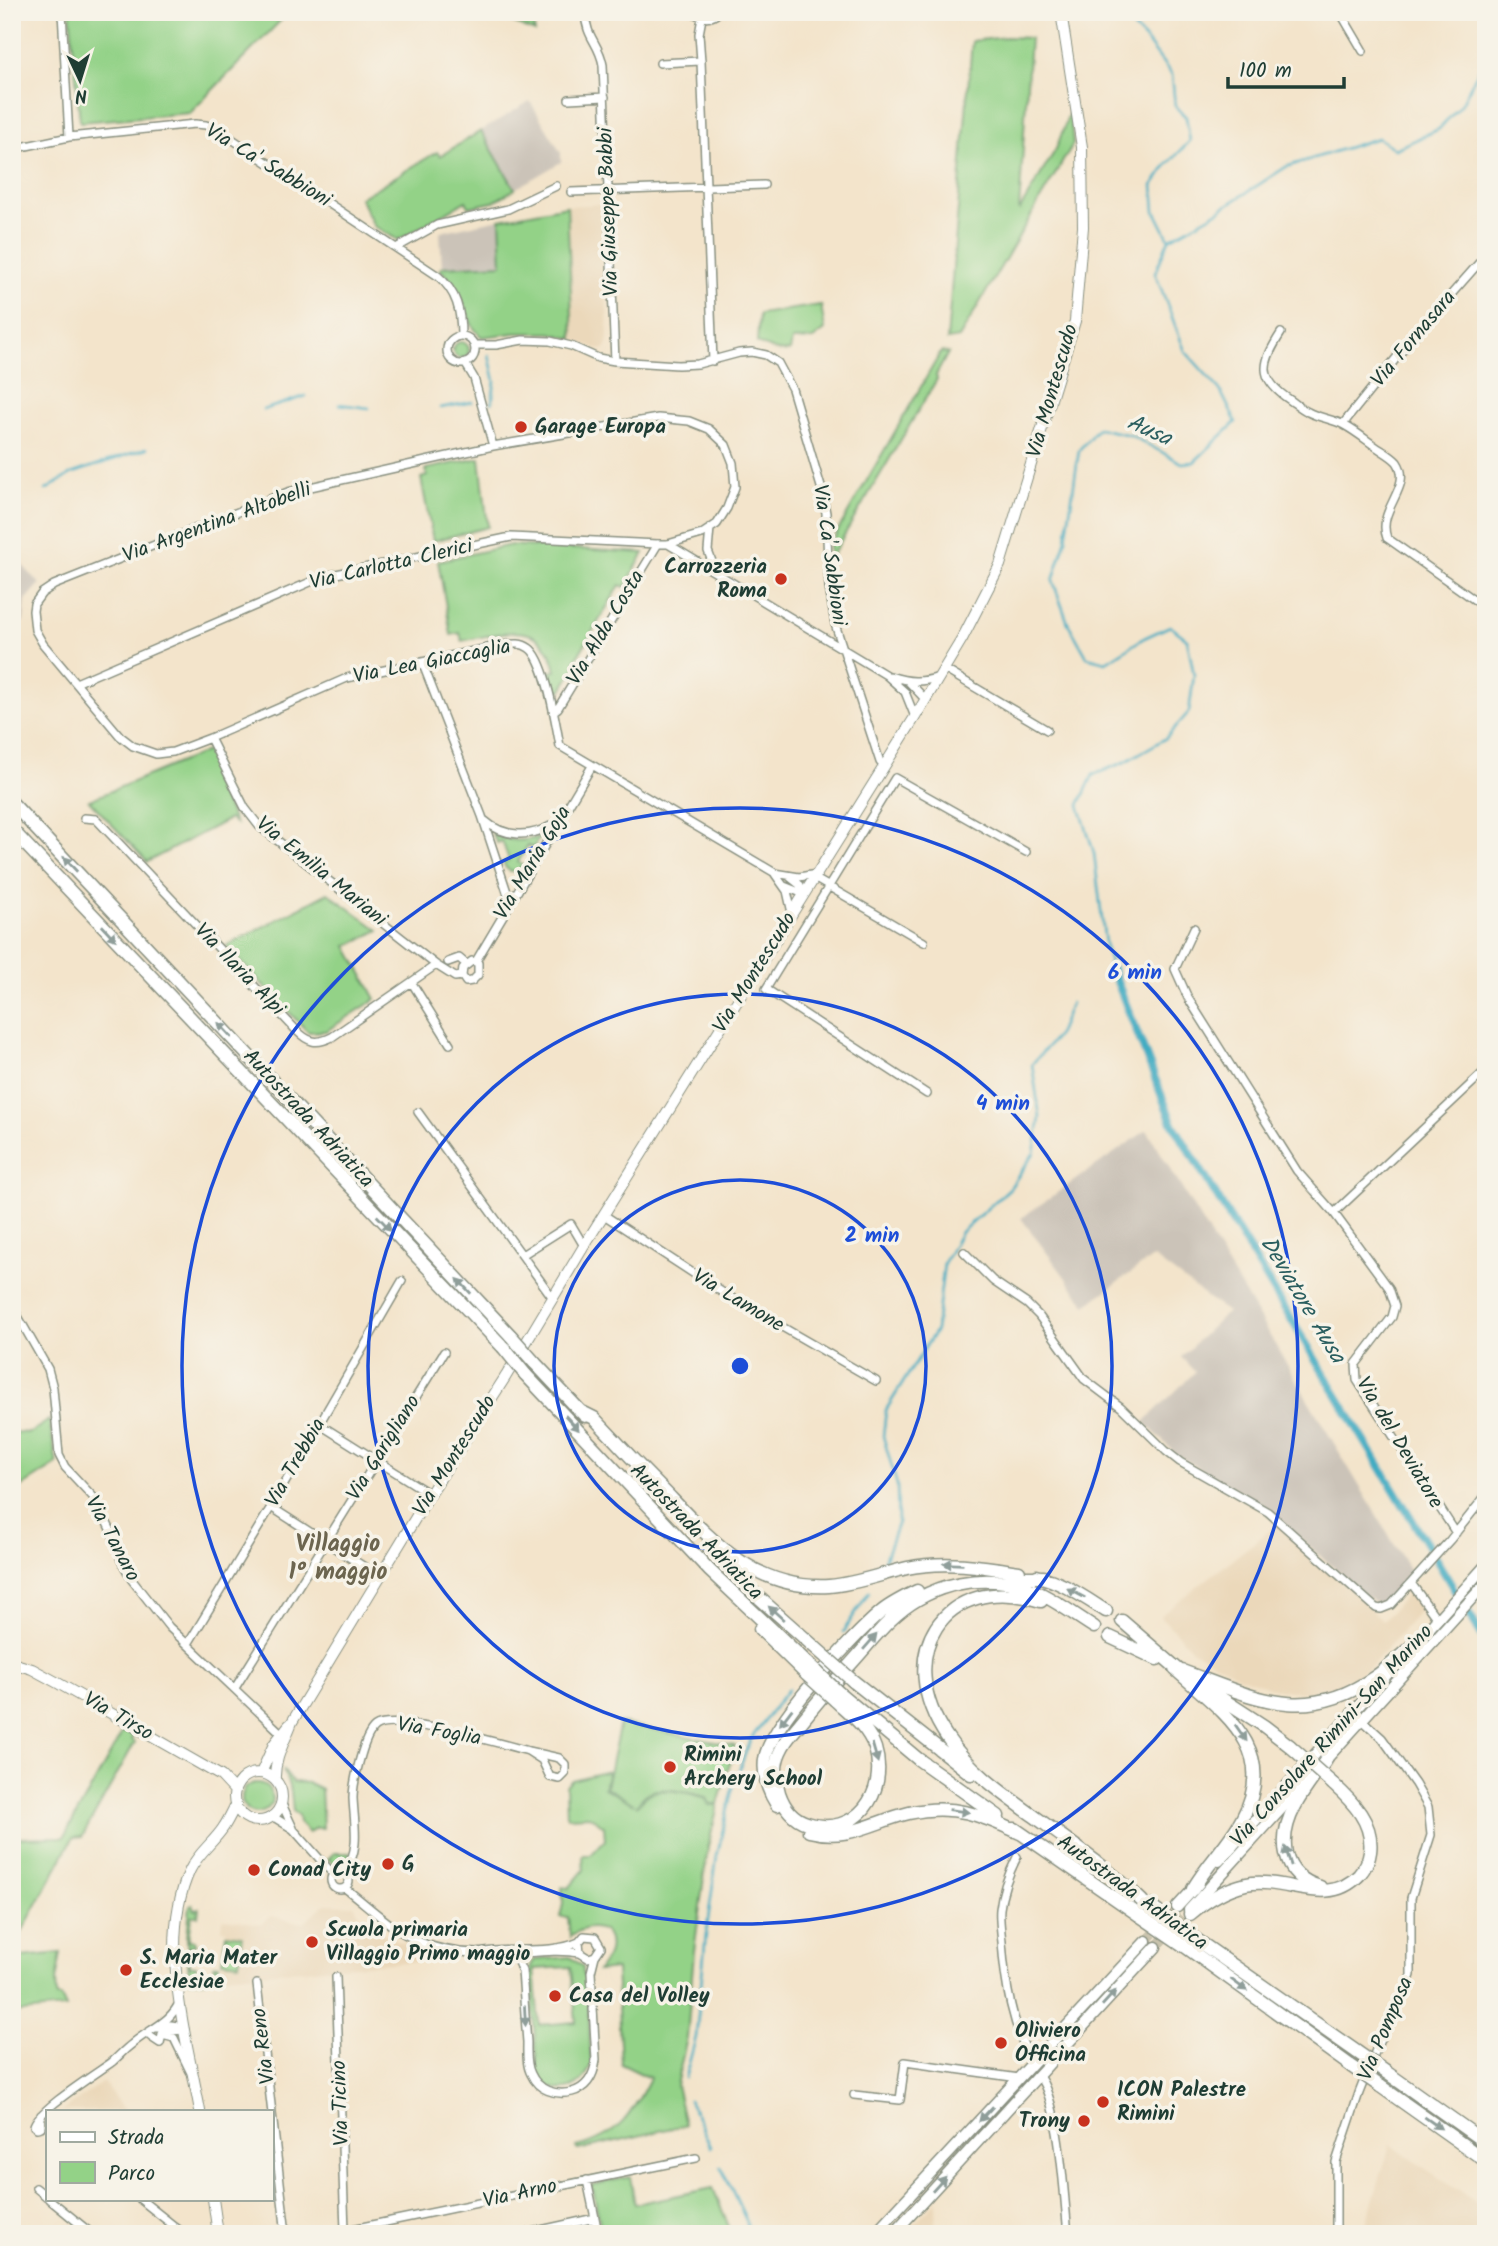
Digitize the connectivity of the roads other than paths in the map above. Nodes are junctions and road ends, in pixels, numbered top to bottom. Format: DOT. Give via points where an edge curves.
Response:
graph roads {
  1 [pos="62,12"];
  2 [pos="585,12"];
  3 [pos="693,12"];
  4 [pos="719,12"];
  5 [pos="1060,12"];
  6 [pos="1340,12"];
  7 [pos="702,18"];
  8 [pos="1363,51"];
  9 [pos="701,61"];
  10 [pos="660,63"];
  11 [pos="605,97"];
  12 [pos="569,99"];
  13 [pos="69,137"];
  14 [pos="12,149"];
  15 [pos="764,185"];
  16 [pos="556,186"];
  17 [pos="705,187"];
  18 [pos="608,191"];
  19 [pos="571,192"];
  20 [pos="396,248"];
  21 [pos="1486,255"];
  22 [pos="1281,332"];
  23 [pos="461,336"];
  24 [pos="474,345"];
  25 [pos="615,361"];
  26 [pos="713,361"];
  27 [pos="465,363"];
  28 [pos="1343,424"];
  29 [pos="493,446"];
  30 [pos="710,528"];
  31 [pos="657,544"];
  32 [pos="668,544"];
  33 [pos="717,572"];
  34 [pos="1486,608"];
  35 [pos="43,644"];
  36 [pos="844,649"];
  37 [pos="422,662"];
  38 [pos="942,673"];
  39 [pos="886,675"];
  40 [pos="909,681"];
  41 [pos="76,683"];
  42 [pos="907,695"];
  43 [pos="926,700"];
  44 [pos="554,711"];
  45 [pos="915,717"];
  46 [pos="1047,730"];
  47 [pos="210,738"];
  48 [pos="592,766"];
  49 [pos="884,766"];
  50 [pos="12,803"];
  51 [pos="482,816"];
  52 [pos="84,818"];
  53 [pos="558,821"];
  54 [pos="12,830"];
  55 [pos="1026,852"];
  56 [pos="775,873"];
  57 [pos="815,876"];
  58 [pos="790,877"];
  59 [pos="783,885"];
  60 [pos="828,887"];
  61 [pos="804,894"];
  62 [pos="510,901"];
  63 [pos="792,913"];
  64 [pos="1194,929"];
  65 [pos="923,942"];
  66 [pos="476,961"];
  67 [pos="448,962"];
  68 [pos="466,964"];
  69 [pos="436,965"];
  70 [pos="463,976"];
  71 [pos="412,983"];
  72 [pos="450,1044"];
  73 [pos="1486,1070"];
  74 [pos="927,1094"];
  75 [pos="418,1112"];
  76 [pos="1334,1213"];
  77 [pos="604,1215"];
  78 [pos="584,1246"];
  79 [pos="964,1252"];
  80 [pos="522,1255"];
  81 [pos="402,1281"];
  82 [pos="552,1298"];
  83 [pos="12,1306"];
  84 [pos="444,1352"];
  85 [pos="876,1381"];
  86 [pos="580,1411"];
  87 [pos="319,1424"];
  88 [pos="376,1459"];
  89 [pos="430,1494"];
  90 [pos="1486,1495"];
  91 [pos="271,1507"];
  92 [pos="1453,1537"];
  93 [pos="326,1542"];
  94 [pos="1486,1565"];
  95 [pos="380,1577"];
  96 [pos="1044,1577"];
  97 [pos="1411,1583"];
  98 [pos="1482,1587"];
  99 [pos="1064,1609"];
  100 [pos="1106,1611"];
  101 [pos="1441,1615"];
  102 [pos="1122,1621"];
  103 [pos="1094,1627"];
  104 [pos="1110,1637"];
  105 [pos="188,1644"];
  106 [pos="1412,1646"];
  107 [pos="12,1663"];
  108 [pos="1173,1667"];
  109 [pos="235,1688"];
  110 [pos="836,1696"];
  111 [pos="1362,1720"];
  112 [pos="292,1722"];
  113 [pos="281,1733"];
  114 [pos="528,1751"];
  115 [pos="1326,1760"];
  116 [pos="261,1773"];
  117 [pos="221,1776"];
  118 [pos="244,1778"];
  119 [pos="275,1779"];
  120 [pos="235,1791"];
  121 [pos="281,1802"];
  122 [pos="236,1804"];
  123 [pos="272,1816"];
  124 [pos="247,1818"];
  125 [pos="222,1829"];
  126 [pos="293,1829"];
  127 [pos="1020,1833"];
  128 [pos="1017,1857"];
  129 [pos="345,1871"];
  130 [pos="333,1874"];
  131 [pos="345,1888"];
  132 [pos="1341,1888"];
  133 [pos="1194,1889"];
  134 [pos="1143,1907"];
  135 [pos="1185,1911"];
  136 [pos="1188,1941"];
  137 [pos="579,1942"];
  138 [pos="478,1953"];
  139 [pos="580,1953"];
  140 [pos="507,1955"];
  141 [pos="594,1956"];
  142 [pos="336,1976"];
  143 [pos="257,1984"];
  144 [pos="180,2000"];
  145 [pos="184,2028"];
  146 [pos="160,2031"];
  147 [pos="127,2049"];
  148 [pos="1033,2064"];
  149 [pos="1038,2075"];
  150 [pos="1019,2078"];
  151 [pos="194,2080"];
  152 [pos="854,2095"];
  153 [pos="200,2110"];
  154 [pos="272,2110"];
  155 [pos="41,2115"];
  156 [pos="273,2122"];
  157 [pos="1486,2143"];
  158 [pos="696,2158"];
  159 [pos="1486,2161"];
  160 [pos="587,2180"];
  161 [pos="36,2188"];
  162 [pos="46,2196"];
  163 [pos="50,2200"];
  164 [pos="141,2200"];
  165 [pos="213,2200"];
  166 [pos="595,2218"];
  167 [pos="345,2230"];
  168 [pos="92,2234"];
  169 [pos="184,2234"];
  170 [pos="218,2234"];
  171 [pos="286,2234"];
  172 [pos="328,2234"];
  173 [pos="523,2234"];
  174 [pos="598,2234"];
  175 [pos="874,2234"];
  176 [pos="893,2234"];
  177 [pos="1068,2234"];
  178 [pos="1336,2234"];
  1 -- 13 [label="street"];
  2 -- 11 [label="street" via="586,30 601,54"];
  3 -- 7 [label="street"];
  4 -- 7 [label="street"];
  5 -- 38 [label="street, Via Montescudo" via="1082,147 1083,227 1074,321 1000,565"];
  6 -- 8 [label="street"];
  7 -- 9 [label="street"];
  9 -- 10 [label="street"];
  9 -- 17 [label="street"];
  11 -- 12 [label="street, Via Giuseppe Babbi"];
  11 -- 18 [label="street, Via Giuseppe Babbi"];
  13 -- 14 [label="street, Via Ca' Sabbioni"];
  13 -- 20 [label="street, Via Ca' Sabbioni" via="206,125"];
  15 -- 17 [label="street"];
  16 -- 20 [label="street" via="508,209 437,225"];
  17 -- 18 [label="street"];
  17 -- 26 [label="street"];
  18 -- 19 [label="street"];
  18 -- 25 [label="street, Via Giuseppe Babbi"];
  20 -- 23 [label="street, Via Ca' Sabbioni" via="447,283 461,315"];
  21 -- 28 [label="street, Via Fornasara"];
  22 -- 28 [label="street" via="1266,364 1273,388 1308,412"];
  23 -- 24 [label="street"];
  23 -- 27 [label="street" via="449,342 447,352 451,360"];
  24 -- 25 [label="street, Via Ca' Sabbioni" via="550,341"];
  24 -- 27 [label="street" via="474,354"];
  25 -- 26 [label="street, Via Ca' Sabbioni" via="678,365"];
  26 -- 36 [label="street, Via Ca' Sabbioni" via="739,353 766,355 787,377 821,487 829,587"];
  27 -- 29 [label="street" via="474,378"];
  28 -- 34 [label="street" via="1396,460 1402,473 1385,517 1387,538"];
  29 -- 30 [label="street, Via Argentina Altobelli" via="658,418 689,421 709,429 726,445 733,463 735,487 727,508"];
  29 -- 35 [label="street, Via Argentina Altobelli" via="288,492 54,585 34,604 35,630"];
  30 -- 32 [label="street"];
  30 -- 33 [label="street" via="708,551"];
  31 -- 32 [label="street, Via Carlotta Clerici"];
  31 -- 41 [label="street, Via Carlotta Clerici" via="511,537 322,577"];
  31 -- 44 [label="street, Via Alda Costa"];
  32 -- 33 [label="street, Via Carlotta Clerici"];
  33 -- 36 [label="street, Via Carlotta Clerici"];
  35 -- 41 [label="street, Via Lea Giaccaglia"];
  36 -- 39 [label="street, Via Carlotta Clerici"];
  36 -- 49 [label="street, Via Ca' Sabbioni"];
  37 -- 44 [label="street, Via Lea Giaccaglia" via="515,643 527,646 540,661"];
  37 -- 47 [label="street, Via Lea Giaccaglia" via="347,678"];
  37 -- 51 [label="street"];
  38 -- 40 [label="street, Via Carlotta Clerici" via="922,682"];
  38 -- 43 [label="street, Via Montescudo"];
  38 -- 46 [label="street"];
  39 -- 40 [label="street, Via Carlotta Clerici"];
  39 -- 42 [label="street, Via Carlotta Clerici"];
  40 -- 43 [label="street"];
  41 -- 47 [label="street, Via Lea Giaccaglia" via="120,736 145,751 173,752"];
  42 -- 43 [label="street, Via Carlotta Clerici"];
  42 -- 45 [label="street, Via Carlotta Clerici"];
  43 -- 45 [label="street, Via Montescudo"];
  44 -- 48 [label="street, Via Lea Giaccaglia" via="560,747"];
  45 -- 49 [label="street, Via Montescudo"];
  47 -- 69 [label="street, Via Emilia Mariani" via="259,826"];
  48 -- 53 [label="street, Via Maria Goja"];
  48 -- 56 [label="street, Via Lea Giaccaglia"];
  49 -- 57 [label="street, Via Montescudo"];
  86 -- 50 [label="highway, Autostrada Adriatica, one-way, bridge"];
  51 -- 53 [label="street" via="497,829 516,834 535,832"];
  51 -- 62 [label="street"];
  52 -- 71 [label="street, Via Ilaria Alpi" via="96,819 305,1038 322,1042 332,1037"];
  53 -- 62 [label="street, Via Maria Goja"];
  54 -- 110 [label="highway, Autostrada Adriatica, one-way, bridge" via="502,1347 710,1571 722,1593"];
  55 -- 60 [label="street, Via Montescudo" via="895,778"];
  56 -- 58 [label="street, Via Lea Giaccaglia"];
  56 -- 59 [label="street, Via Lea Giaccaglia"];
  57 -- 58 [label="street, Via Lea Giaccaglia"];
  57 -- 60 [label="street"];
  57 -- 61 [label="street, Via Montescudo"];
  58 -- 61 [label="street"];
  59 -- 61 [label="street"];
  59 -- 63 [label="street, Via Lea Giaccaglia"];
  60 -- 65 [label="street"];
  60 -- 74 [label="street, Via Montescudo" via="766,989"];
  61 -- 63 [label="street, Via Montescudo"];
  62 -- 66 [label="street, Via Maria Goja"];
  63 -- 77 [label="street, Via Montescudo"];
  64 -- 76 [label="street, Via del Deviatore" via="1175,969 1181,983 1297,1171"];
  66 -- 68 [label="street"];
  66 -- 70 [label="street, Via Maria Goja" via="476,978 466,982"];
  67 -- 68 [label="street" via="459,958"];
  68 -- 70 [label="street"];
  69 -- 70 [label="street, Via Emilia Mariani" via="455,977"];
  69 -- 71 [label="street, Via Ilaria Alpi"];
  71 -- 72 [label="street"];
  73 -- 76 [label="street"];
  75 -- 80 [label="street"];
  76 -- 92 [label="street, Via del Deviatore" via="1390,1288 1395,1306 1387,1326 1356,1364 1357,1380"];
  77 -- 78 [label="street, Via Montescudo"];
  77 -- 85 [label="street, Via Lamone" via="725,1294"];
  78 -- 80 [label="street" via="571,1224"];
  78 -- 82 [label="street, Via Montescudo"];
  79 -- 97 [label="street" via="993,1281 1033,1310 1084,1379 1166,1451 1268,1512 1372,1605 1387,1608"];
  80 -- 82 [label="street"];
  81 -- 87 [label="street, Via Trebbia"];
  82 -- 89 [label="street, Via Montescudo"];
  83 -- 105 [label="street, Via Tanaro" via="48,1369 59,1455 65,1467 95,1499 132,1580"];
  84 -- 88 [label="street, Via Garigliano"];
  96 -- 86 [label="highway, one-way" via="976,1565 939,1564 829,1586 769,1577 715,1544 594,1418"];
  134 -- 86 [label="highway, Autostrada Adriatica, one-way, bridge" via="853,1681 756,1595"];
  87 -- 88 [label="street"];
  87 -- 91 [label="street, Via Trebbia"];
  88 -- 89 [label="street"];
  88 -- 93 [label="street, Via Garigliano"];
  89 -- 95 [label="street, Via Montescudo"];
  90 -- 92 [label="street"];
  91 -- 93 [label="street"];
  91 -- 105 [label="street, Via Trebbia"];
  92 -- 97 [label="street"];
  93 -- 95 [label="street"];
  93 -- 109 [label="street, Via Garigliano"];
  94 -- 101 [label="main road, Via Consolare Rimini-San Marino"];
  95 -- 112 [label="street, Via Montescudo"];
  100 -- 96 [label="highway, one-way"];
  96 -- 127 [label="highway, one-way" via="941,1581 881,1611 782,1721 765,1758 771,1796 781,1812 807,1831 825,1835 852,1832 911,1813 945,1809 977,1813"];
  97 -- 101 [label="street"];
  98 -- 111 [label="main road, Via Consolare Rimini-San Marino"];
  99 -- 103 [label="highway"];
  110 -- 99 [label="highway, one-way" via="874,1746 877,1787 867,1807 850,1820 821,1826 805,1823 784,1804 776,1779 778,1754 816,1702 904,1608 958,1583 979,1581 1022,1585"];
  99 -- 134 [label="highway" via="1007,1595 982,1595 955,1607 931,1635 923,1673 926,1693 946,1736 964,1758 999,1790 1116,1876"];
  101 -- 106 [label="main road, Via Consolare Rimini-San Marino"];
  102 -- 108 [label="highway"];
  104 -- 108 [label="highway"];
  105 -- 109 [label="street, Via Tanaro"];
  106 -- 108 [label="highway" via="1352,1690 1309,1704 1274,1703"];
  106 -- 133 [label="main road, Via Consolare Rimini-San Marino"];
  107 -- 117 [label="street, Via Tirso" via="56,1682"];
  108 -- 132 [label="highway, bridge" via="1290,1746 1358,1810 1370,1834 1371,1850 1367,1866"];
  108 -- 133 [label="highway, one-way" via="1235,1724 1250,1747 1255,1771 1242,1819"];
  109 -- 113 [label="street, Via Tanaro"];
  110 -- 127 [label="highway, Autostrada Adriatica"];
  111 -- 115 [label="main road, Via Consolare Rimini-San Marino"];
  111 -- 178 [label="street, Via Pomposa" via="1395,1754 1422,1796 1431,1835 1411,1898 1411,1975 1379,2042 1336,2162"];
  112 -- 113 [label="street, Via Montescudo"];
  112 -- 119 [label="street, Via Montescudo" via="274,1768"];
  113 -- 116 [label="street, Via Montescudo"];
  114 -- 114 [label="street, Via Foglia" via="542,1760 550,1777 560,1779 565,1774 565,1764 559,1758"];
  114 -- 129 [label="street, Via Foglia" via="436,1729 393,1723 376,1726 369,1732 353,1791 355,1851"];
  132 -- 115 [label="highway, one-way" via="1302,1880 1290,1866 1285,1850 1295,1805"];
  115 -- 135 [label="main road, Via Consolare Rimini-San Marino"];
  116 -- 118 [label="street"];
  116 -- 119 [label="street"];
  117 -- 118 [label="street, Via Tirso"];
  117 -- 120 [label="street, Via Tirso"];
  118 -- 120 [label="street"];
  119 -- 121 [label="street"];
  120 -- 122 [label="street"];
  121 -- 123 [label="street"];
  121 -- 126 [label="street"];
  122 -- 124 [label="street"];
  122 -- 125 [label="street"];
  123 -- 124 [label="street"];
  123 -- 126 [label="street"];
  124 -- 125 [label="street"];
  125 -- 144 [label="street" via="201,1852 182,1891 176,1920"];
  126 -- 130 [label="street"];
  127 -- 134 [label="highway, Autostrada Adriatica"];
  128 -- 148 [label="street" via="1000,1910 1003,1950 1010,2006"];
  129 -- 130 [label="street"];
  129 -- 131 [label="street" via="349,1884"];
  130 -- 131 [label="street" via="332,1885"];
  131 -- 138 [label="street" via="414,1940 432,1948"];
  132 -- 135 [label="highway" via="1316,1892 1271,1883 1248,1884"];
  133 -- 135 [label="main road, Via Consolare Rimini-San Marino"];
  134 -- 136 [label="highway, Autostrada Adriatica, bridge"];
  136 -- 157 [label="highway, Autostrada Adriatica, bridge"];
  136 -- 159 [label="highway, Autostrada Adriatica, one-way, bridge" via="1351,2066"];
  137 -- 138 [label="street"];
  137 -- 139 [label="street"];
  137 -- 141 [label="street" via="588,1935 598,1940 601,1947"];
  138 -- 140 [label="street"];
  139 -- 140 [label="street"];
  139 -- 141 [label="street"];
  140 -- 141 [label="street, one-way" via="516,1958 522,1971 529,2071 539,2085 554,2093 578,2090 594,2071"];
  142 -- 167 [label="street, Via Ticino"];
  143 -- 154 [label="street, Via Reno"];
  144 -- 145 [label="street"];
  144 -- 146 [label="street"];
  145 -- 146 [label="street"];
  145 -- 151 [label="street"];
  146 -- 147 [label="street"];
  146 -- 147 [label="street"];
  146 -- 151 [label="street" via="176,2040"];
  147 -- 155 [label="street"];
  149 -- 148 [label="main road, one-way" via="1151,1944"];
  148 -- 150 [label="main road"];
  176 -- 149 [label="main road, one-way"];
  149 -- 177 [label="street" via="1050,2096"];
  150 -- 152 [label="street" via="905,2062 900,2099"];
  150 -- 175 [label="main road, one-way"];
  151 -- 153 [label="street"];
  156 -- 171 [label="street, Via Reno"];
  158 -- 160 [label="street, Via Arno"];
  160 -- 166 [label="street, Via Arno"];
  160 -- 167 [label="street, Via Arno"];
  161 -- 162 [label="street"];
  163 -- 168 [label="street"];
  164 -- 169 [label="street"];
  165 -- 170 [label="street"];
  166 -- 173 [label="street, Via Arno"];
  166 -- 174 [label="street"];
  167 -- 172 [label="street, Via Arno"];
}
